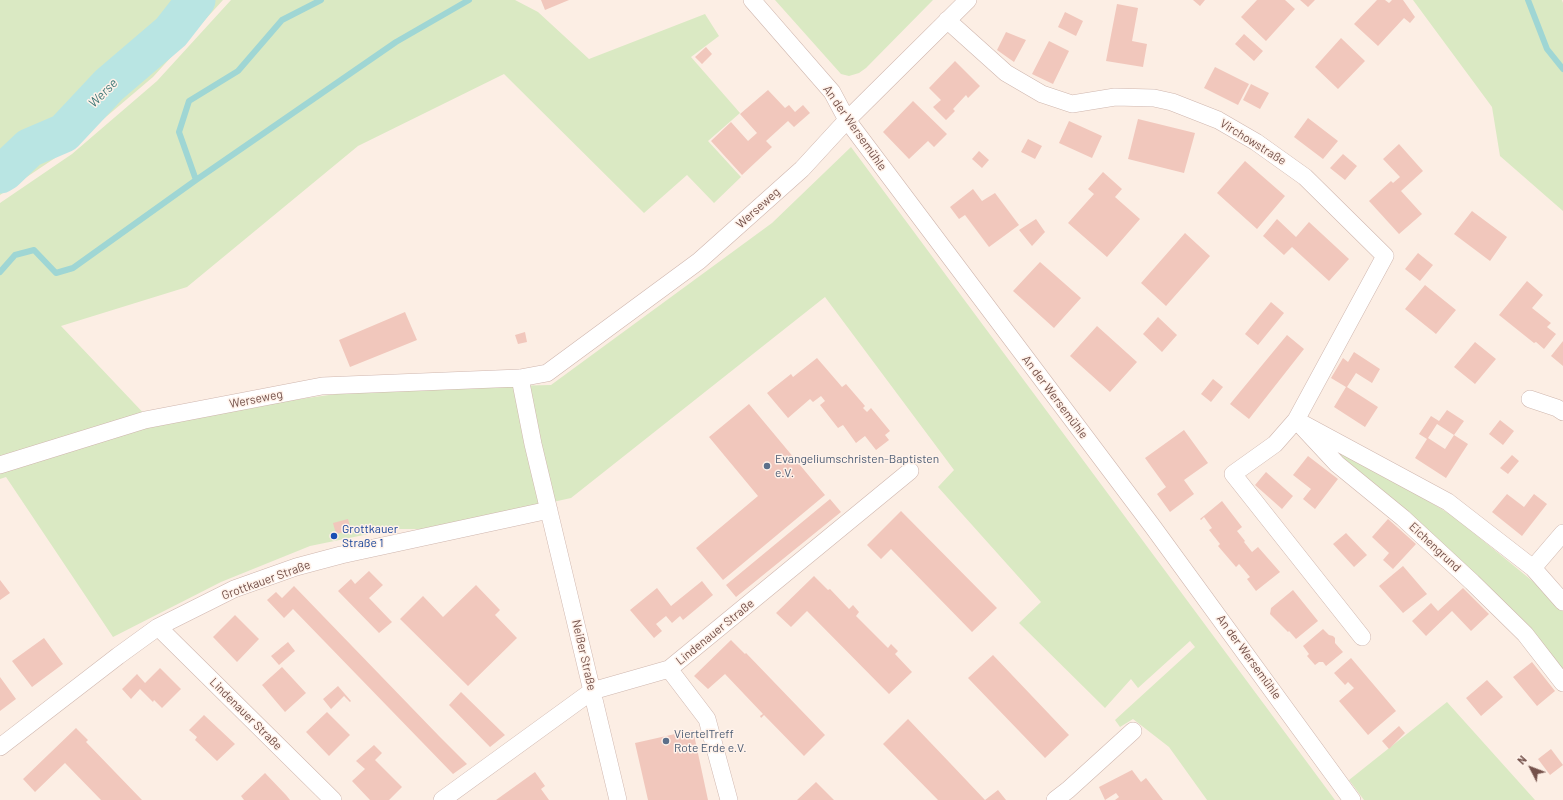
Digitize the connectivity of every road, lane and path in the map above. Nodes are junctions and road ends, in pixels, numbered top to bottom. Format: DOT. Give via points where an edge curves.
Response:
graph roads {
  1 [pos="752,0"];
  2 [pos="968,0"];
  3 [pos="947,20"];
  4 [pos="847,120"];
  5 [pos="520,378"];
  6 [pos="1530,399"];
  7 [pos="1563,412"];
  8 [pos="1296,420"];
  9 [pos="0,464"];
  10 [pos="910,471"];
  11 [pos="549,510"];
  12 [pos="1563,533"];
  13 [pos="1533,568"];
  14 [pos="1563,602"];
  15 [pos="158,627"];
  16 [pos="1362,637"];
  17 [pos="670,669"];
  18 [pos="1563,683"];
  19 [pos="592,691"];
  20 [pos="1132,731"];
  21 [pos="0,747"];
  22 [pos="1066,797"];
  23 [pos="333,800"];
  24 [pos="442,800"];
  25 [pos="618,800"];
  26 [pos="729,800"];
  27 [pos="1352,800"];
  1 -- 4 [label="street, An der Wersemühle" via="832,92"];
  2 -- 3 [label="street, Werseweg"];
  3 -- 4 [label="street, Werseweg"];
  3 -- 8 [label="street, Virchowstraße" via="1006,73 1042,94 1072,104 1115,97 1154,98 1172,102 1218,120 1256,142 1305,177 1385,256"];
  4 -- 5 [label="street, Werseweg" via="802,169 699,261 547,373"];
  4 -- 27 [label="street, An der Wersemühle" via="1153,527"];
  5 -- 9 [label="street, Werseweg" via="322,386 152,418"];
  5 -- 11 [label="street"];
  6 -- 7 [label="street"];
  8 -- 13 [label="street" via="1448,502"];
  8 -- 16 [label="street" via="1275,444 1233,474"];
  8 -- 18 [label="street, Eichengrund" via="1337,464 1403,518 1478,587 1525,634"];
  10 -- 17 [label="street, Lindenauer Straße"];
  11 -- 15 [label="street, Grottkauer Straße" via="296,567 234,589"];
  11 -- 19 [label="street, Neißer Straße"];
  12 -- 13 [label="street"];
  13 -- 14 [label="street"];
  15 -- 21 [label="street, Grottkauer Straße"];
  15 -- 23 [label="street, Lindenauer Straße"];
  17 -- 19 [label="street, Lindenauer Straße"];
  17 -- 26 [label="street" via="707,719"];
  19 -- 24 [label="street, Lindenauer Straße"];
  19 -- 25 [label="street, Neißer Straße"];
  20 -- 22 [label="street"];
}
